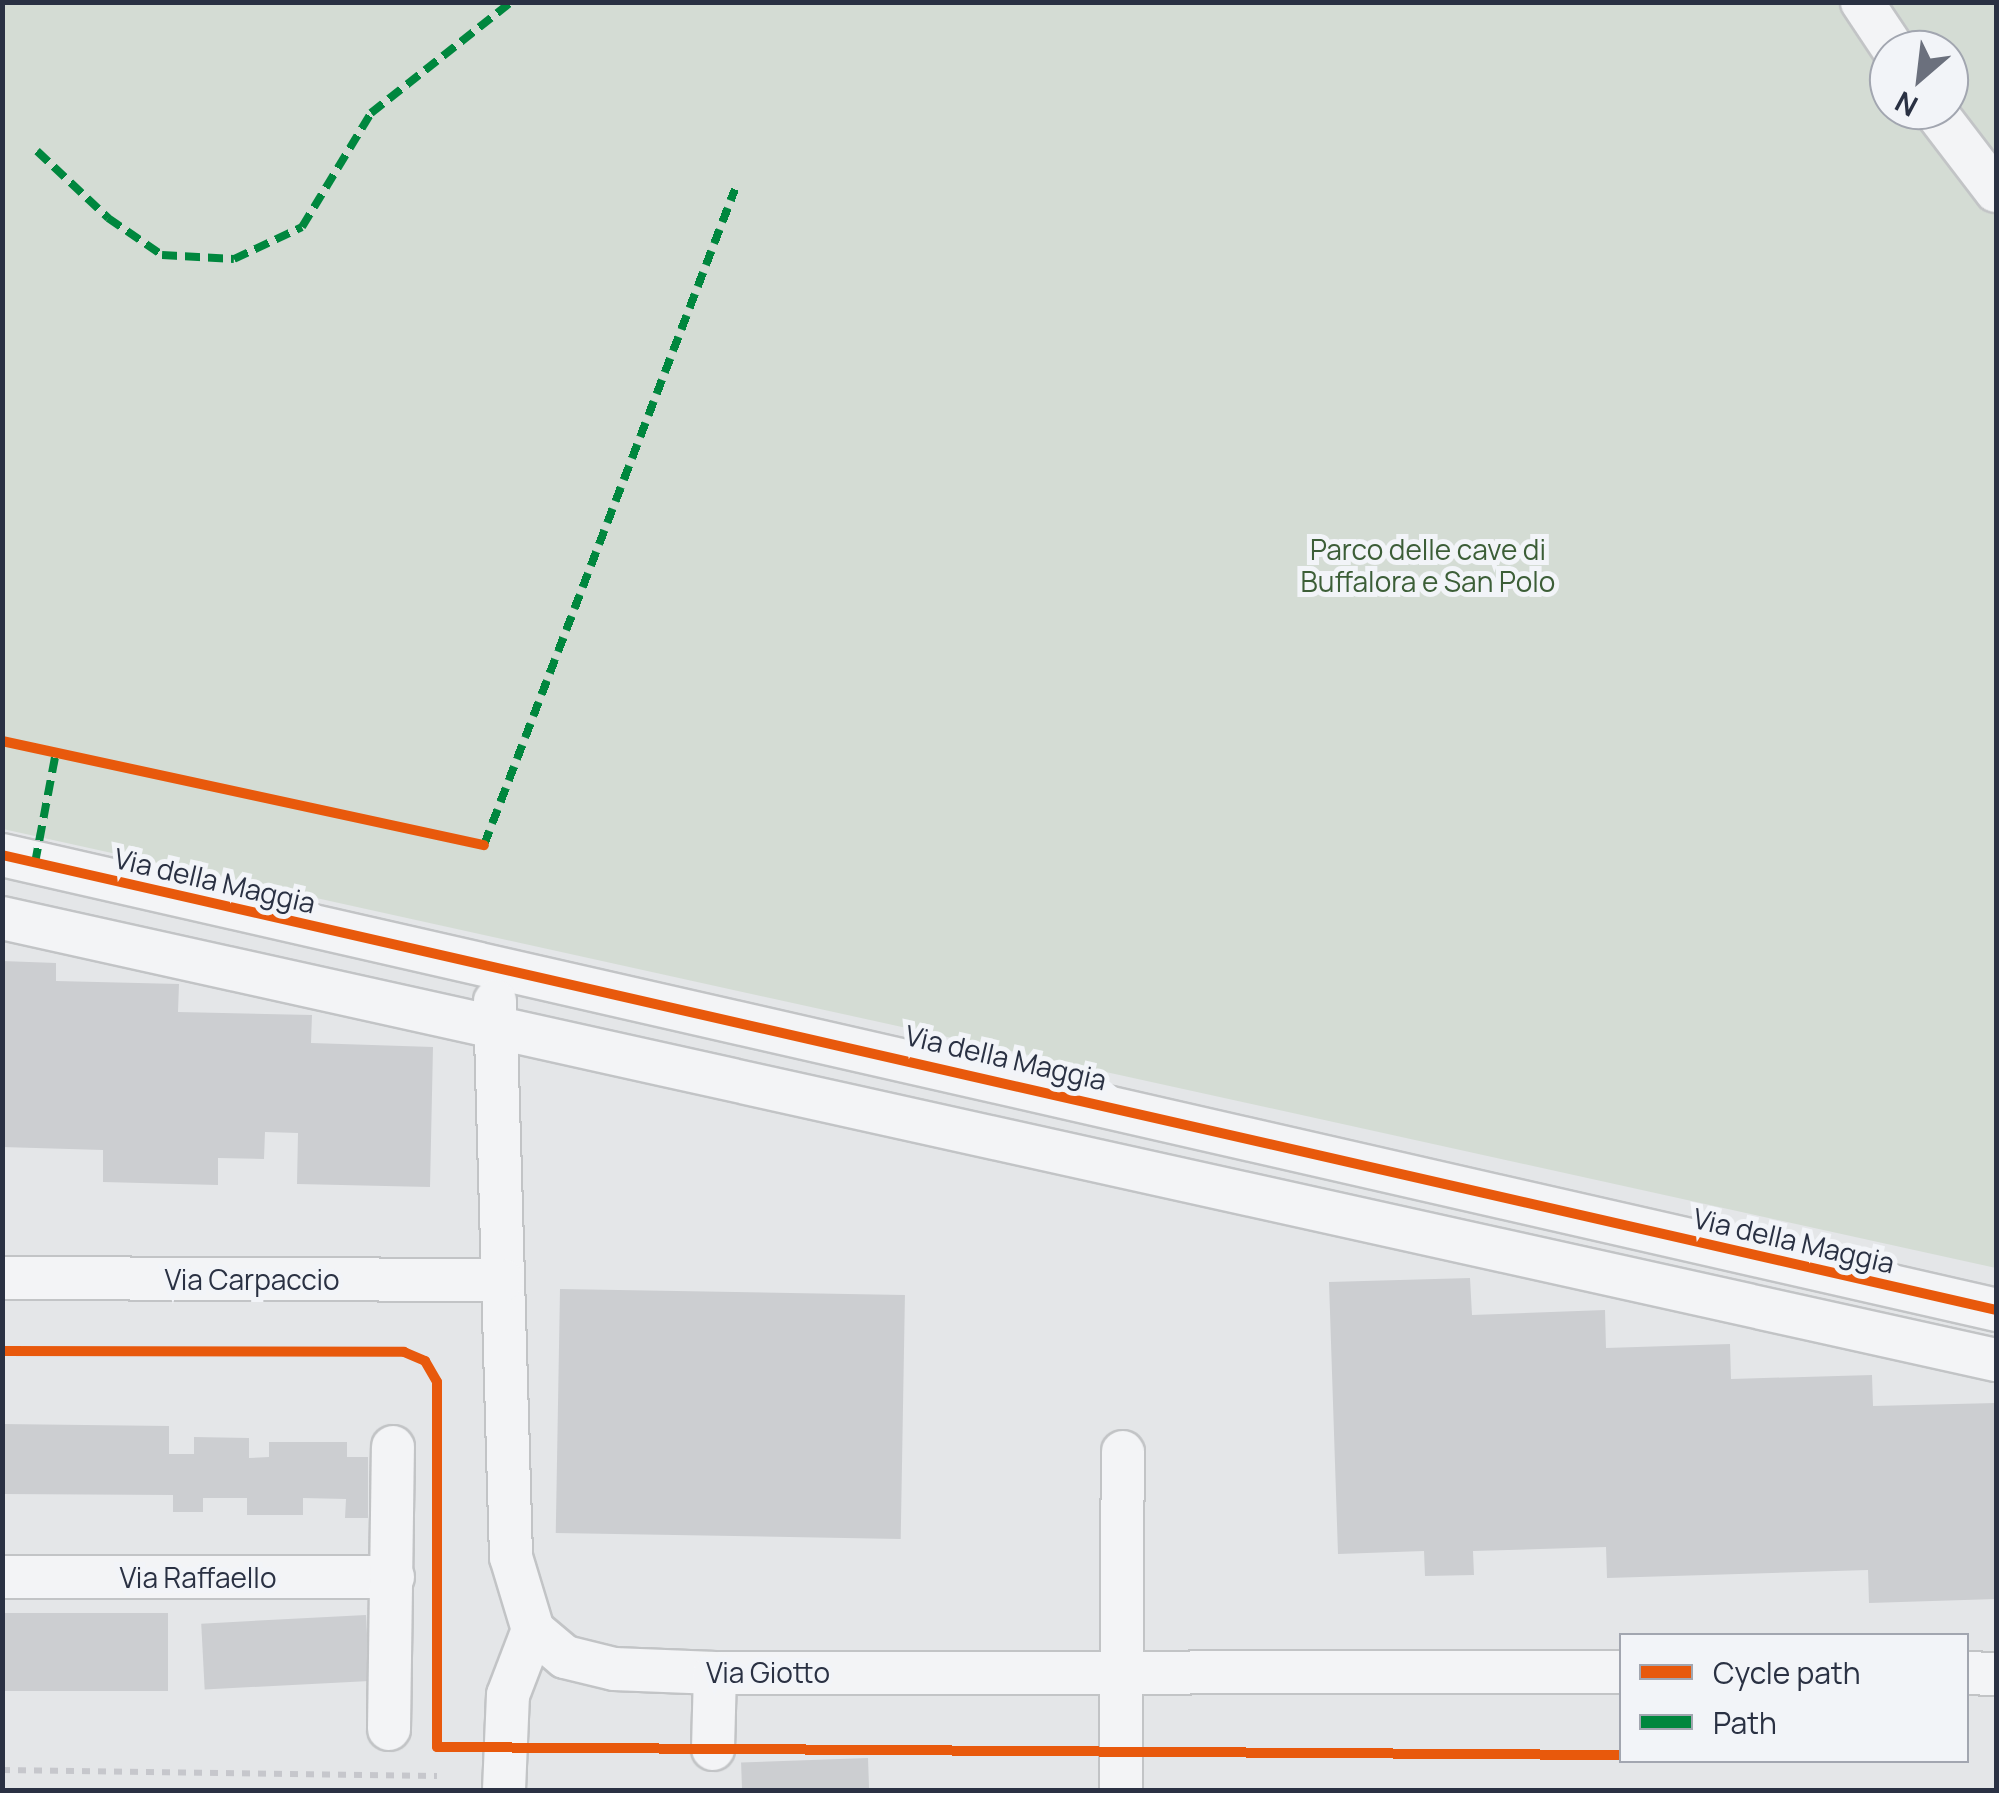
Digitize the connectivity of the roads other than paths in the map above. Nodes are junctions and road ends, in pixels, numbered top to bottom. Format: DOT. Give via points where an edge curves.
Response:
graph roads {
  1 [pos="1862,2"];
  2 [pos="1881,30"];
  3 [pos="1949,130"];
  4 [pos="1996,191"];
  5 [pos="2,855"];
  6 [pos="2,918"];
  7 [pos="494,965"];
  8 [pos="495,1027"];
  9 [pos="2,1278"];
  10 [pos="502,1280"];
  11 [pos="1996,1310"];
  12 [pos="1996,1360"];
  13 [pos="393,1447"];
  14 [pos="1123,1452"];
  15 [pos="2,1577"];
  16 [pos="393,1577"];
  17 [pos="533,1630"];
  18 [pos="1121,1669"];
  19 [pos="1619,1672"];
  20 [pos="715,1673"];
  21 [pos="1969,1674"];
  22 [pos="1996,1674"];
  23 [pos="390,1729"];
  24 [pos="713,1749"];
  25 [pos="504,1790"];
  26 [pos="1121,1790"];
  1 -- 2 [label="street"];
  3 -- 4 [label="street"];
  5 -- 7 [label="street, Via della Maggia"];
  6 -- 8 [label="street"];
  7 -- 8 [label="street"];
  7 -- 11 [label="street, Via della Maggia"];
  8 -- 10 [label="street"];
  8 -- 12 [label="street"];
  9 -- 10 [label="street, Via Carpaccio"];
  10 -- 17 [label="street" via="510,1557"];
  13 -- 16 [label="street"];
  14 -- 18 [label="street"];
  15 -- 16 [label="street, Via Raffaello"];
  16 -- 23 [label="street"];
  17 -- 20 [label="street, Via Giotto" via="566,1657 598,1665"];
  17 -- 25 [label="street" via="508,1695"];
  18 -- 19 [label="street, Via Giotto"];
  18 -- 20 [label="street, Via Giotto"];
  18 -- 26 [label="street"];
  20 -- 24 [label="street"];
  21 -- 22 [label="street"];
}
